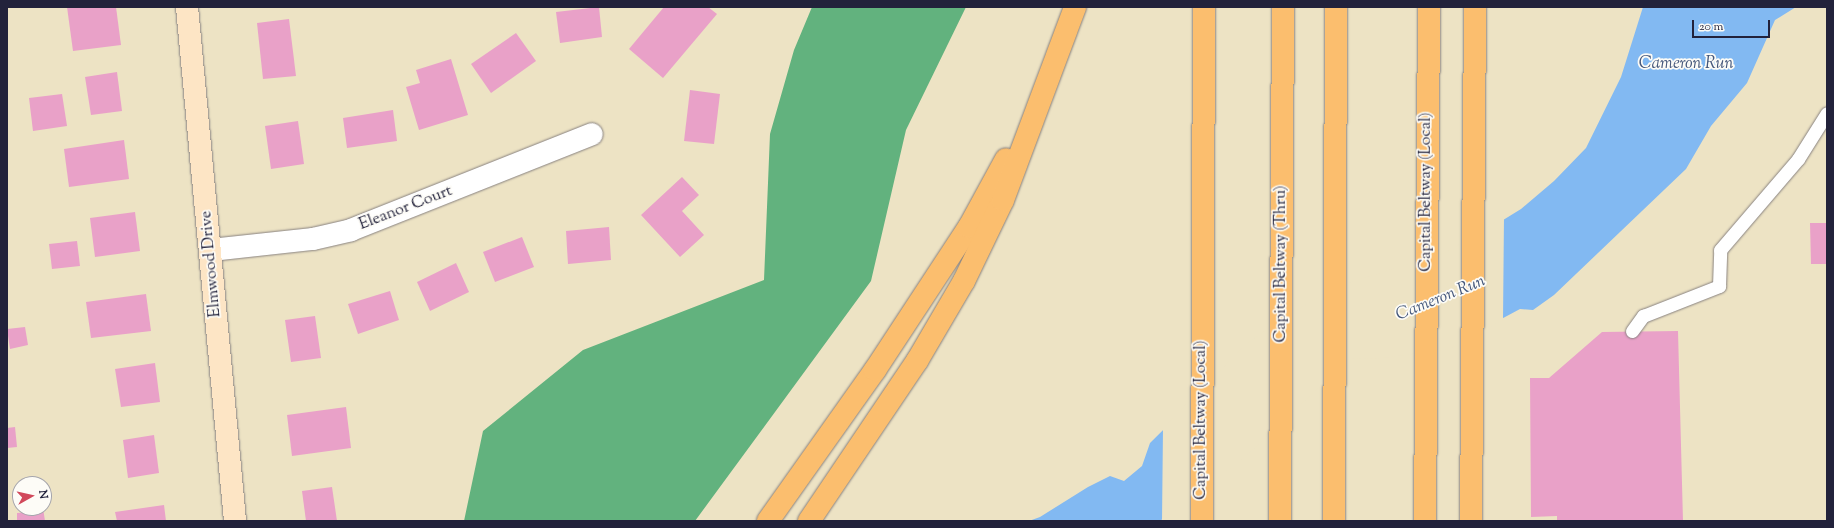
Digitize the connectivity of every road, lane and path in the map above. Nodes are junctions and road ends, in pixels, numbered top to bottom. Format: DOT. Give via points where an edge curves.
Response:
graph roads {
  1 [pos="187,7"];
  2 [pos="1075,7"];
  3 [pos="1204,7"];
  4 [pos="1282,7"];
  5 [pos="1336,7"];
  6 [pos="1429,7"];
  7 [pos="1475,7"];
  8 [pos="1040,97"];
  9 [pos="1827,113"];
  10 [pos="592,134"];
  11 [pos="211,250"];
  12 [pos="1632,331"];
  13 [pos="235,521"];
  14 [pos="768,521"];
  15 [pos="809,521"];
  16 [pos="1202,521"];
  17 [pos="1280,521"];
  18 [pos="1334,521"];
  19 [pos="1425,521"];
  20 [pos="1471,521"];
  1 -- 11 [label="street, Elmwood Drive"];
  2 -- 8 [label="highway"];
  3 -- 16 [label="highway, Capital Beltway (Local)"];
  4 -- 17 [label="highway, Capital Beltway (Thru)"];
  5 -- 18 [label="highway"];
  6 -- 19 [label="highway, Capital Beltway (Local)"];
  7 -- 20 [label="highway"];
  8 -- 14 [label="highway" via="969,227 875,370"];
  8 -- 15 [label="highway" via="1003,200 964,281 917,361"];
  9 -- 12 [label="lane" via="1798,159 1720,250 1718,286 1643,316"];
  10 -- 11 [label="street, Eleanor Court" via="352,230 313,239"];
  11 -- 13 [label="street, Elmwood Drive"];
}
